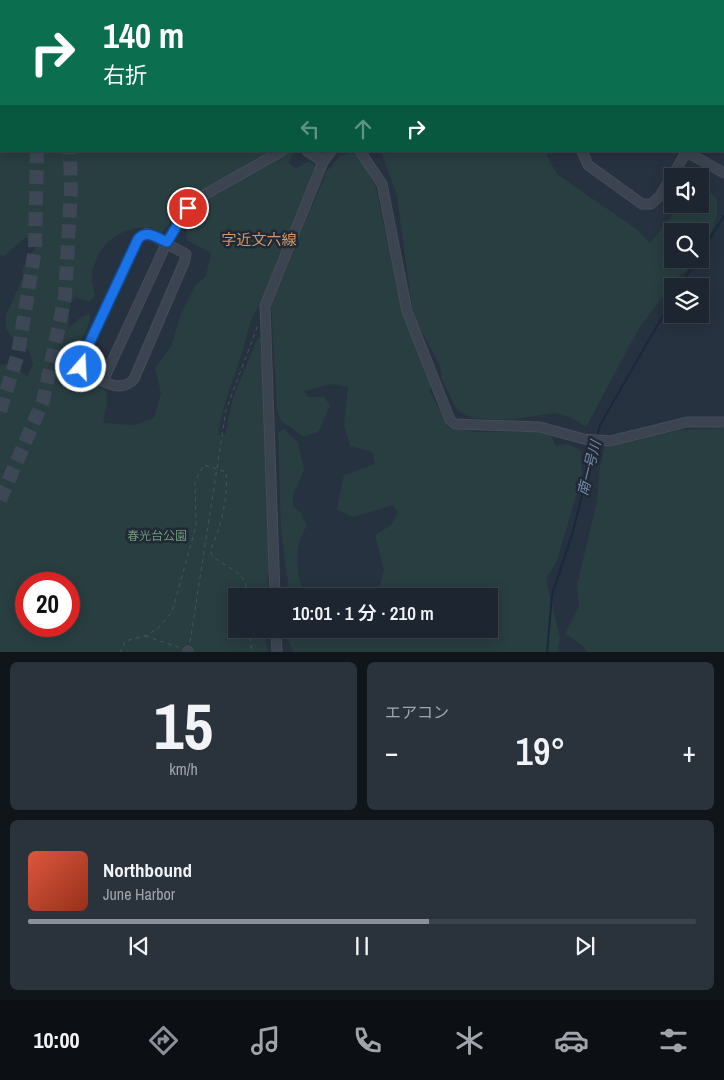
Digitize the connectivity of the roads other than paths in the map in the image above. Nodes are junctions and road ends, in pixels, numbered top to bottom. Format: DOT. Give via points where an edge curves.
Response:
graph roads {
  1 [pos="280,152"];
  2 [pos="308,152"];
  3 [pos="331,152"];
  4 [pos="361,152"];
  5 [pos="582,152"];
  6 [pos="687,152"];
  7 [pos="323,162"];
  8 [pos="724,173"];
  9 [pos="167,242"];
  10 [pos="103,381"];
  11 [pos="724,422"];
  12 [pos="275,588"];
  13 [pos="276,638"];
  14 [pos="277,652"];
  1 -- 9 [label="lane" via="195,200"];
  2 -- 7 [label="lane"];
  3 -- 7 [label="lane"];
  4 -- 11 [label="lane" via="382,184 407,311 450,420 455,424 540,427 584,439 610,441 687,422"];
  5 -- 6 [label="lane" via="588,165 642,204 652,204 660,196"];
  6 -- 8 [label="lane"];
  7 -- 12 [label="lane" via="265,306"];
  9 -- 10 [label="lane"];
  9 -- 10 [label="lane" via="186,254 185,260 134,379 121,387"];
  9 -- 10 [label="lane" via="147,233 141,234 85,352 81,361 84,372"];
  13 -- 14 [label="lane"];
}
